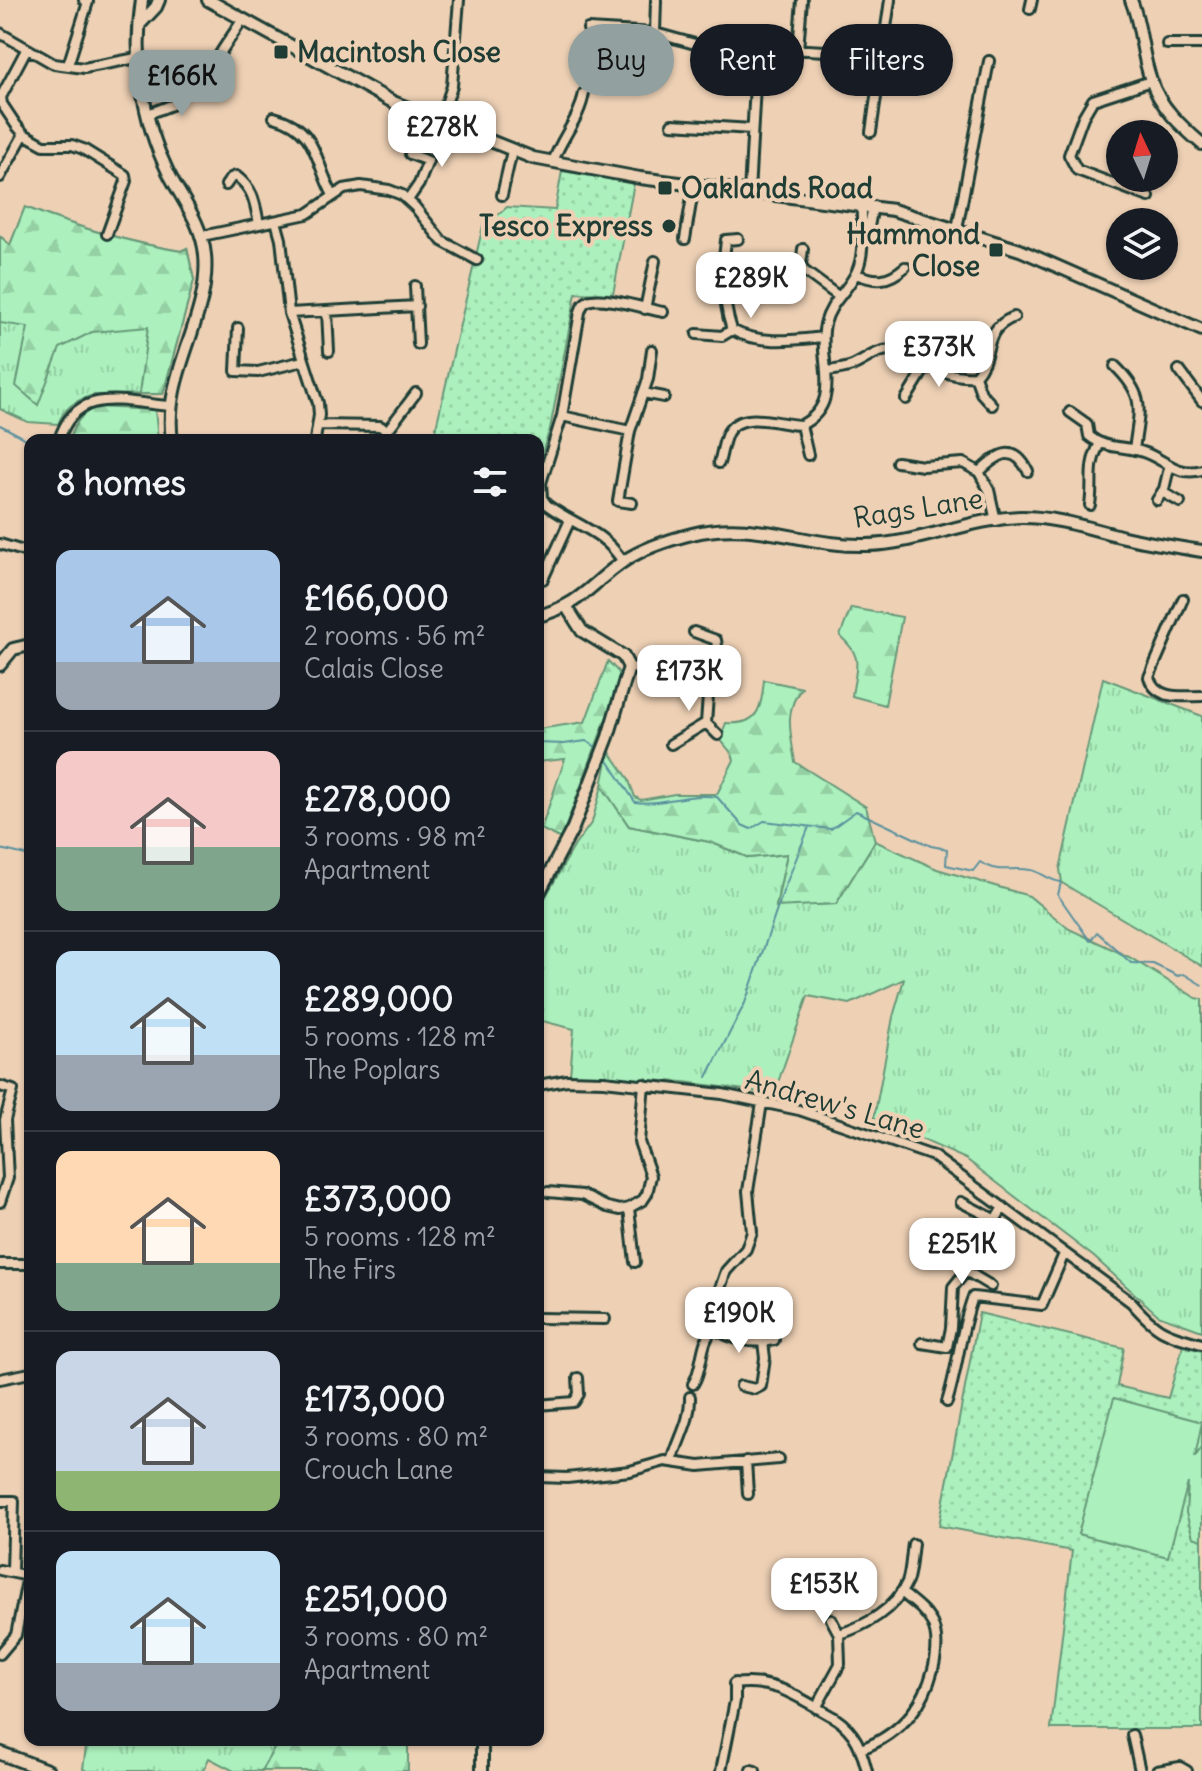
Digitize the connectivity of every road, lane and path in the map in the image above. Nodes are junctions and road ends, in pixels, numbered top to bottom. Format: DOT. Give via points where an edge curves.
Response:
graph roads {
  1 [pos="84,0"];
  2 [pos="142,0"];
  3 [pos="159,0"];
  4 [pos="208,0"];
  5 [pos="459,0"];
  6 [pos="656,0"];
  7 [pos="802,0"];
  8 [pos="890,0"];
  9 [pos="1131,0"];
  10 [pos="242,20"];
  11 [pos="140,24"];
  12 [pos="655,24"];
  13 [pos="800,24"];
  14 [pos="886,24"];
  15 [pos="0,33"];
  16 [pos="1167,44"];
  17 [pos="1202,44"];
  18 [pos="26,50"];
  19 [pos="137,58"];
  20 [pos="989,61"];
  21 [pos="68,65"];
  22 [pos="211,76"];
  23 [pos="1151,81"];
  24 [pos="180,88"];
  25 [pos="583,96"];
  26 [pos="754,96"];
  27 [pos="876,96"];
  28 [pos="148,114"];
  29 [pos="274,117"];
  30 [pos="440,122"];
  31 [pos="672,124"];
  32 [pos="752,129"];
  33 [pos="871,132"];
  34 [pos="24,134"];
  35 [pos="1202,144"];
  36 [pos="512,151"];
  37 [pos="410,154"];
  38 [pos="553,162"];
  39 [pos="0,177"];
  40 [pos="226,185"];
  41 [pos="694,185"];
  42 [pos="749,193"];
  43 [pos="333,195"];
  44 [pos="502,195"];
  45 [pos="1149,197"];
  46 [pos="408,200"];
  47 [pos="867,205"];
  48 [pos="276,221"];
  49 [pos="259,224"];
  50 [pos="957,229"];
  51 [pos="107,234"];
  52 [pos="202,236"];
  53 [pos="685,239"];
  54 [pos="738,239"];
  55 [pos="803,249"];
  56 [pos="477,260"];
  57 [pos="655,261"];
  58 [pos="905,267"];
  59 [pos="856,274"];
  60 [pos="415,286"];
  61 [pos="838,296"];
  62 [pos="417,306"];
  63 [pos="645,309"];
  64 [pos="327,312"];
  65 [pos="663,312"];
  66 [pos="289,313"];
  67 [pos="1014,317"];
  68 [pos="238,328"];
  69 [pos="732,330"];
  70 [pos="1202,330"];
  71 [pos="697,334"];
  72 [pos="823,337"];
  73 [pos="418,344"];
  74 [pos="652,350"];
  75 [pos="329,351"];
  76 [pos="303,361"];
  77 [pos="927,365"];
  78 [pos="1115,366"];
  79 [pos="1179,370"];
  80 [pos="827,371"];
  81 [pos="975,376"];
  82 [pos="416,393"];
  83 [pos="643,393"];
  84 [pos="664,397"];
  85 [pos="906,399"];
  86 [pos="1202,401"];
  87 [pos="992,405"];
  88 [pos="170,406"];
  89 [pos="1070,412"];
  90 [pos="562,416"];
  91 [pos="318,425"];
  92 [pos="801,425"];
  93 [pos="387,431"];
  94 [pos="630,431"];
  95 [pos="61,434"];
  96 [pos="172,434"];
  97 [pos="316,434"];
  98 [pos="389,434"];
  99 [pos="1099,445"];
  100 [pos="1134,450"];
  101 [pos="808,455"];
  102 [pos="897,462"];
  103 [pos="719,463"];
  104 [pos="1169,468"];
  105 [pos="1202,470"];
  106 [pos="1028,471"];
  107 [pos="544,472"];
  108 [pos="979,472"];
  109 [pos="544,502"];
  110 [pos="1180,502"];
  111 [pos="632,503"];
  112 [pos="1090,505"];
  113 [pos="570,520"];
  114 [pos="996,521"];
  115 [pos="0,544"];
  116 [pos="1202,551"];
  117 [pos="24,552"];
  118 [pos="623,562"];
  119 [pos="544,577"];
  120 [pos="1183,599"];
  121 [pos="566,606"];
  122 [pos="544,614"];
  123 [pos="694,632"];
  124 [pos="24,646"];
  125 [pos="0,665"];
  126 [pos="629,667"];
  127 [pos="709,683"];
  128 [pos="1202,696"];
  129 [pos="706,723"];
  130 [pos="718,735"];
  131 [pos="671,744"];
  132 [pos="544,884"];
  133 [pos="544,1084"];
  134 [pos="644,1084"];
  135 [pos="0,1086"];
  136 [pos="762,1103"];
  137 [pos="548,1192"];
  138 [pos="0,1202"];
  139 [pos="961,1202"];
  140 [pos="1003,1207"];
  141 [pos="629,1208"];
  142 [pos="996,1220"];
  143 [pos="1064,1254"];
  144 [pos="635,1262"];
  145 [pos="0,1264"];
  146 [pos="24,1264"];
  147 [pos="966,1271"];
  148 [pos="991,1286"];
  149 [pos="544,1318"];
  150 [pos="605,1319"];
  151 [pos="714,1328"];
  152 [pos="774,1340"];
  153 [pos="763,1342"];
  154 [pos="922,1343"];
  155 [pos="1202,1344"];
  156 [pos="24,1374"];
  157 [pos="578,1378"];
  158 [pos="0,1379"];
  159 [pos="693,1384"];
  160 [pos="741,1386"];
  161 [pos="690,1397"];
  162 [pos="947,1402"];
  163 [pos="544,1404"];
  164 [pos="779,1459"];
  165 [pos="746,1461"];
  166 [pos="672,1462"];
  167 [pos="544,1477"];
  168 [pos="748,1494"];
  169 [pos="0,1501"];
  170 [pos="913,1544"];
  171 [pos="0,1570"];
  172 [pos="12,1571"];
  173 [pos="24,1575"];
  174 [pos="901,1592"];
  175 [pos="24,1599"];
  176 [pos="831,1619"];
  177 [pos="839,1634"];
  178 [pos="0,1654"];
  179 [pos="816,1708"];
  180 [pos="1132,1735"];
  181 [pos="482,1746"];
  182 [pos="861,1749"];
  183 [pos="0,1753"];
  184 [pos="48,1771"];
  185 [pos="482,1771"];
  186 [pos="721,1771"];
  187 [pos="867,1771"];
  188 [pos="1140,1771"];
  189 [pos="1157,1771"];
  190 [pos="1187,1771"];
  1 -- 21 [label="street" via="88,2"];
  2 -- 11 [label="street"];
  3 -- 11 [label="street"];
  4 -- 10 [label="street"];
  5 -- 30 [label="street" via="452,86"];
  6 -- 12 [label="street"];
  7 -- 13 [label="street"];
  8 -- 14 [label="street"];
  9 -- 23 [label="street"];
  10 -- 22 [label="street" via="214,62"];
  10 -- 30 [label="street"];
  11 -- 19 [label="street"];
  15 -- 18 [label="street"];
  16 -- 17 [label="street"];
  18 -- 21 [label="street"];
  18 -- 34 [label="street" via="1,97"];
  19 -- 21 [label="street" via="90,67"];
  19 -- 28 [label="street"];
  20 -- 50 [label="street"];
  23 -- 35 [label="street" via="1166,110"];
  23 -- 45 [label="street" via="1093,100 1069,155 1077,170"];
  24 -- 28 [label="street" via="174,104"];
  25 -- 38 [label="street"];
  26 -- 32 [label="street"];
  27 -- 33 [label="street"];
  28 -- 52 [label="street" via="160,155"];
  29 -- 43 [label="street" via="308,137"];
  30 -- 36 [label="street"];
  31 -- 32 [label="street"];
  32 -- 42 [label="street"];
  34 -- 39 [label="street"];
  34 -- 51 [label="street" via="44,145 83,149 125,175"];
  36 -- 38 [label="street"];
  36 -- 44 [label="street"];
  37 -- 46 [label="street" via="428,161"];
  38 -- 41 [label="street"];
  40 -- 49 [label="street" via="236,176 247,184"];
  41 -- 42 [label="street"];
  41 -- 53 [label="street"];
  42 -- 47 [label="street"];
  43 -- 46 [label="street" via="361,186 389,190"];
  43 -- 48 [label="street" via="313,211"];
  46 -- 56 [label="street" via="442,241"];
  47 -- 50 [label="street"];
  47 -- 59 [label="street"];
  48 -- 49 [label="street"];
  48 -- 66 [label="street"];
  49 -- 52 [label="street"];
  50 -- 70 [label="street" via="1047,261"];
  52 -- 88 [label="street" via="205,281"];
  54 -- 69 [label="street" via="726,240 723,269"];
  55 -- 61 [label="street" via="803,270"];
  57 -- 63 [label="street"];
  58 -- 59 [label="street" via="881,281"];
  59 -- 61 [label="street"];
  60 -- 62 [label="street"];
  61 -- 72 [label="street"];
  62 -- 64 [label="street"];
  62 -- 73 [label="street"];
  63 -- 65 [label="street"];
  63 -- 90 [label="street" via="603,301 583,304"];
  64 -- 66 [label="street"];
  64 -- 75 [label="street"];
  66 -- 76 [label="street"];
  67 -- 81 [label="street" via="992,333"];
  68 -- 76 [label="street" via="236,371 258,372"];
  69 -- 71 [label="street" via="722,336"];
  69 -- 72 [label="street" via="768,339"];
  72 -- 80 [label="street"];
  74 -- 83 [label="street"];
  76 -- 91 [label="street" via="318,403"];
  77 -- 80 [label="street" via="888,350"];
  77 -- 81 [label="street" via="943,373"];
  77 -- 85 [label="street"];
  78 -- 100 [label="street" via="1139,401"];
  79 -- 86 [label="street"];
  80 -- 92 [label="street" via="824,400"];
  81 -- 87 [label="street"];
  82 -- 93 [label="street"];
  83 -- 84 [label="street"];
  83 -- 94 [label="street"];
  88 -- 95 [label="street" via="89,402 67,419"];
  88 -- 96 [label="street"];
  89 -- 99 [label="street" via="1087,424 1089,436"];
  90 -- 94 [label="street"];
  90 -- 107 [label="street"];
  91 -- 93 [label="street" via="377,426"];
  91 -- 97 [label="street"];
  92 -- 101 [label="street"];
  92 -- 103 [label="street" via="756,420 737,424 728,433"];
  93 -- 98 [label="street"];
  94 -- 111 [label="street" via="618,501"];
  99 -- 100 [label="street"];
  99 -- 112 [label="street" via="1091,461"];
  100 -- 104 [label="street"];
  102 -- 108 [label="street" via="963,463"];
  104 -- 105 [label="street" via="1185,473"];
  104 -- 110 [label="street" via="1160,496"];
  106 -- 108 [label="street" via="1020,458 1004,454"];
  108 -- 114 [label="street"];
  109 -- 113 [label="street"];
  113 -- 118 [label="street" via="602,536"];
  113 -- 119 [label="street"];
  114 -- 116 [label="street, Rags Lane" via="1045,518"];
  114 -- 118 [label="street, Rags Lane" via="867,545 730,528 669,540"];
  115 -- 117 [label="street"];
  118 -- 121 [label="street, Rags Lane"];
  120 -- 128 [label="street" via="1149,677 1156,689 1175,697"];
  121 -- 122 [label="street, Rags Lane"];
  121 -- 126 [label="street" via="582,631 623,656"];
  123 -- 127 [label="street" via="716,640"];
  124 -- 125 [label="street" via="13,649"];
  126 -- 127 [label="street"];
  126 -- 132 [label="street" via="573,828"];
  127 -- 129 [label="street"];
  129 -- 130 [label="street"];
  129 -- 131 [label="street"];
  133 -- 134 [label="street, Andrew's Lane" via="581,1080"];
  134 -- 136 [label="street, Andrew's Lane"];
  134 -- 141 [label="street" via="639,1142 650,1185 643,1200"];
  135 -- 138 [label="street" via="13,1090 5,1120 8,1178"];
  136 -- 140 [label="street, Andrew's Lane" via="838,1122 933,1156"];
  136 -- 151 [label="street" via="748,1191 752,1232 746,1249 726,1271 711,1314"];
  137 -- 141 [label="street"];
  139 -- 142 [label="street"];
  140 -- 142 [label="street"];
  140 -- 143 [label="street, Andrew's Lane"];
  141 -- 144 [label="street"];
  142 -- 147 [label="street"];
  143 -- 155 [label="street, Andrew's Lane" via="1131,1302 1163,1334"];
  143 -- 162 [label="street" via="1042,1305 973,1297"];
  145 -- 146 [label="street"];
  147 -- 148 [label="street"];
  147 -- 154 [label="street" via="953,1287 947,1347"];
  149 -- 150 [label="street"];
  151 -- 153 [label="street"];
  151 -- 159 [label="street"];
  152 -- 153 [label="street"];
  153 -- 160 [label="street" via="761,1386"];
  156 -- 158 [label="street"];
  157 -- 163 [label="street" via="574,1402"];
  161 -- 166 [label="street" via="689,1418"];
  164 -- 165 [label="street"];
  165 -- 166 [label="street" via="699,1466"];
  165 -- 168 [label="street"];
  166 -- 167 [label="street" via="618,1473"];
  169 -- 172 [label="street" via="14,1501"];
  170 -- 174 [label="street"];
  171 -- 172 [label="street"];
  172 -- 173 [label="street"];
  174 -- 177 [label="street" via="875,1618"];
  174 -- 182 [label="street" via="932,1625 934,1661 912,1712 879,1741"];
  175 -- 178 [label="street" via="16,1635"];
  176 -- 177 [label="street"];
  177 -- 179 [label="street" via="840,1664"];
  179 -- 182 [label="street" via="845,1725"];
  179 -- 186 [label="street" via="772,1684 734,1683"];
  180 -- 188 [label="street"];
  181 -- 185 [label="street"];
  182 -- 187 [label="street"];
  183 -- 184 [label="main road"];
  189 -- 190 [label="street"];
}
